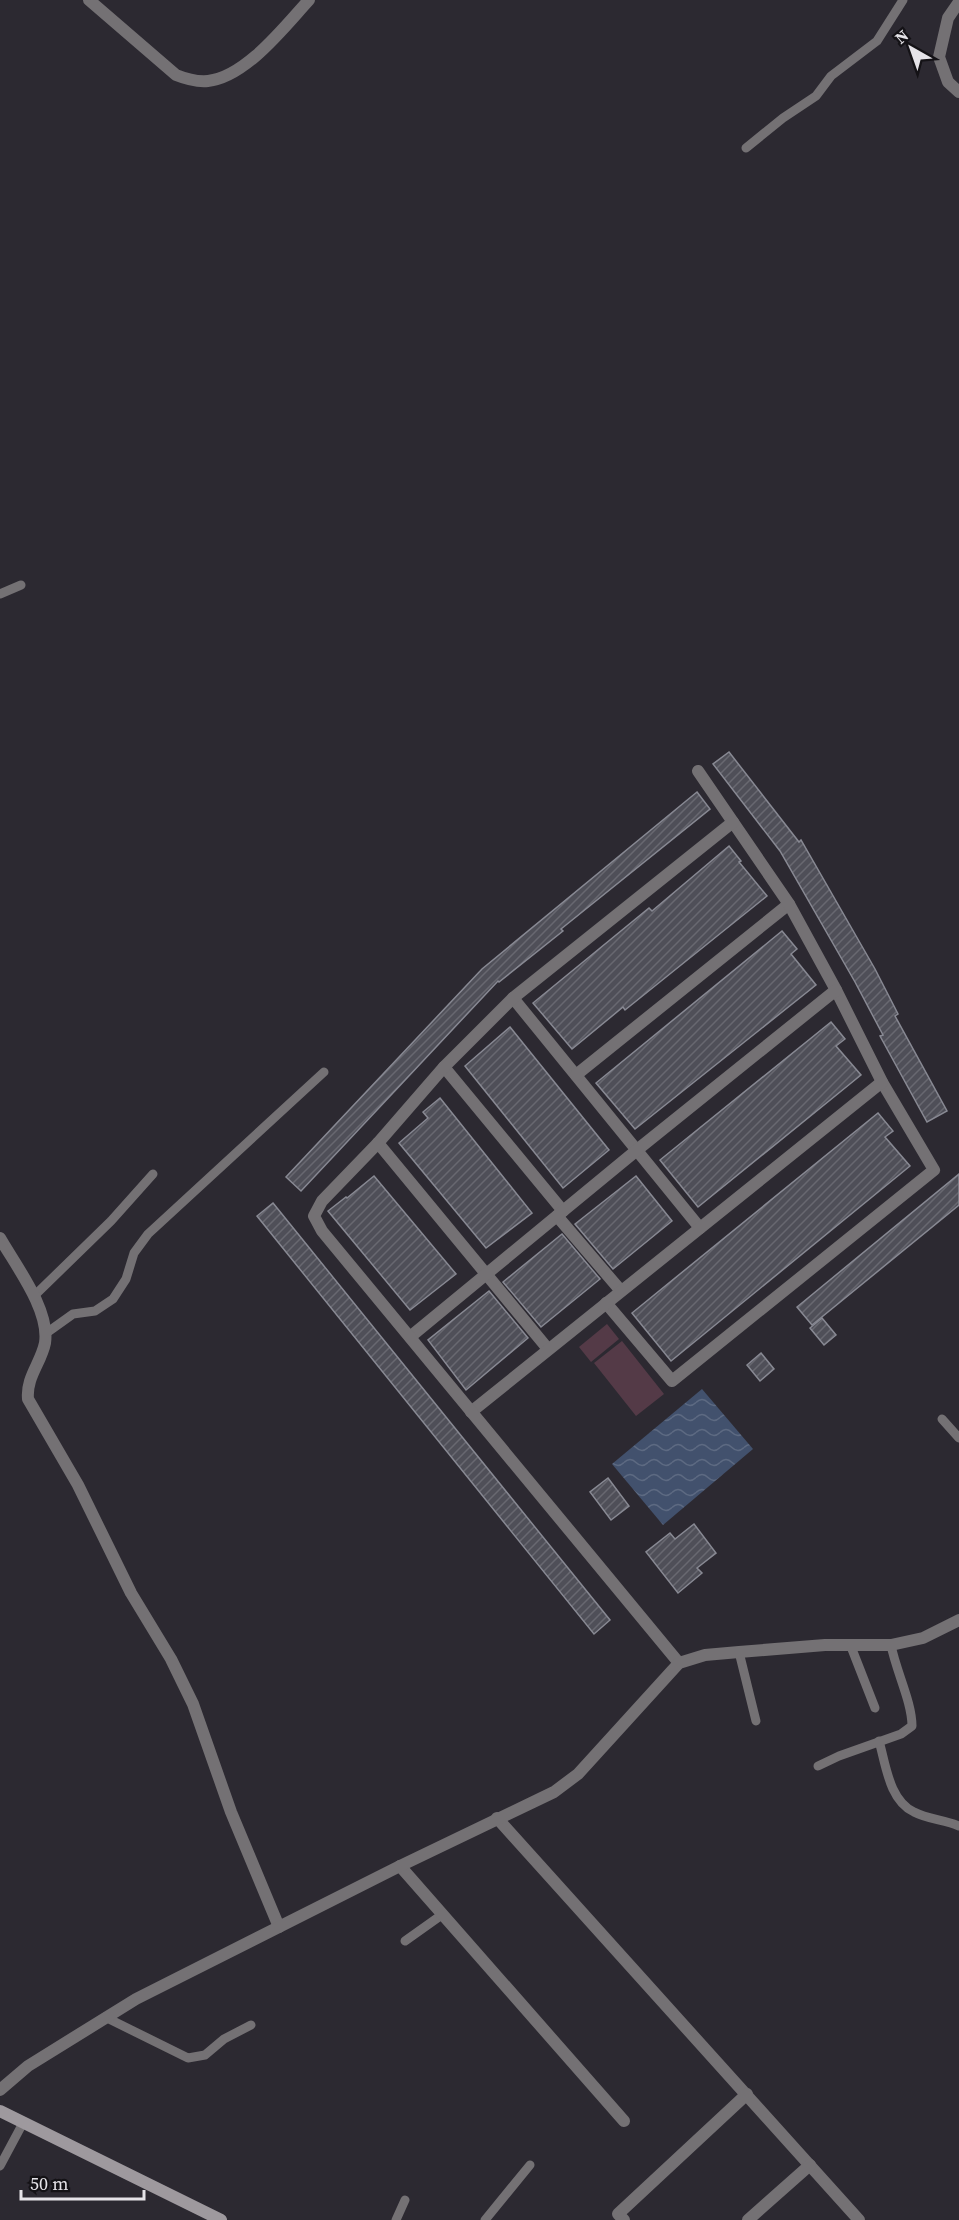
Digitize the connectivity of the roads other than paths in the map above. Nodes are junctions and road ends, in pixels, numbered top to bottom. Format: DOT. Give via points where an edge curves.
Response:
graph roads {
  1 [pos="89,0"];
  2 [pos="309,0"];
  3 [pos="903,0"];
  4 [pos="959,3"];
  5 [pos="959,92"];
  6 [pos="746,148"];
  7 [pos="21,585"];
  8 [pos="0,594"];
  9 [pos="698,771"];
  10 [pos="733,822"];
  11 [pos="789,904"];
  12 [pos="836,990"];
  13 [pos="513,998"];
  14 [pos="444,1067"];
  15 [pos="324,1072"];
  16 [pos="576,1075"];
  17 [pos="882,1082"];
  18 [pos="378,1143"];
  19 [pos="637,1150"];
  20 [pos="153,1174"];
  21 [pos="560,1213"];
  22 [pos="700,1228"];
  23 [pos="0,1238"];
  24 [pos="488,1274"];
  25 [pos="621,1291"];
  26 [pos="34,1296"];
  27 [pos="606,1303"];
  28 [pos="45,1334"];
  29 [pos="410,1337"];
  30 [pos="548,1349"];
  31 [pos="471,1412"];
  32 [pos="942,1419"];
  33 [pos="959,1438"];
  34 [pos="959,1620"];
  35 [pos="850,1644"];
  36 [pos="891,1645"];
  37 [pos="739,1652"];
  38 [pos="680,1663"];
  39 [pos="875,1708"];
  40 [pos="756,1721"];
  41 [pos="879,1742"];
  42 [pos="818,1767"];
  43 [pos="498,1818"];
  44 [pos="959,1826"];
  45 [pos="400,1866"];
  46 [pos="443,1914"];
  47 [pos="279,1927"];
  48 [pos="405,1941"];
  49 [pos="105,2017"];
  50 [pos="251,2025"];
  51 [pos="0,2090"];
  52 [pos="747,2094"];
  53 [pos="0,2111"];
  54 [pos="624,2121"];
  55 [pos="23,2123"];
  56 [pos="530,2165"];
  57 [pos="810,2165"];
  58 [pos="0,2166"];
  59 [pos="405,2200"];
  60 [pos="221,2220"];
  61 [pos="396,2220"];
  62 [pos="485,2220"];
  63 [pos="624,2220"];
  64 [pos="748,2220"];
  65 [pos="860,2220"];
  1 -- 2 [label="street" via="176,75 208,81 228,76 250,60"];
  3 -- 6 [label="lane" via="877,41 831,76 816,96"];
  4 -- 5 [label="street" via="948,18 939,57 948,82"];
  7 -- 8 [label="lane"];
  9 -- 10 [label="street"];
  10 -- 11 [label="street"];
  10 -- 13 [label="street"];
  11 -- 12 [label="street"];
  11 -- 16 [label="street"];
  12 -- 17 [label="street"];
  12 -- 19 [label="street"];
  13 -- 14 [label="street"];
  13 -- 16 [label="street"];
  14 -- 18 [label="street"];
  14 -- 21 [label="street"];
  15 -- 28 [label="lane" via="148,1234 134,1253 126,1279 113,1299 95,1311 72,1314"];
  16 -- 19 [label="street"];
  17 -- 22 [label="street"];
  17 -- 27 [label="street" via="934,1170 672,1381"];
  18 -- 24 [label="street"];
  18 -- 29 [label="street" via="322,1201 315,1216 322,1231"];
  19 -- 21 [label="street"];
  19 -- 22 [label="street"];
  20 -- 26 [label="lane"];
  21 -- 24 [label="street"];
  21 -- 25 [label="street"];
  22 -- 25 [label="street"];
  23 -- 26 [label="street"];
  24 -- 29 [label="street"];
  24 -- 30 [label="street"];
  25 -- 27 [label="street"];
  26 -- 28 [label="street"];
  27 -- 30 [label="street"];
  28 -- 47 [label="street" via="27,1389 28,1399 78,1485 131,1593 193,1704 231,1812"];
  29 -- 31 [label="street"];
  30 -- 31 [label="street"];
  31 -- 38 [label="street"];
  32 -- 33 [label="lane"];
  34 -- 36 [label="street" via="923,1638"];
  35 -- 36 [label="street"];
  35 -- 37 [label="street"];
  35 -- 39 [label="lane"];
  36 -- 41 [label="lane" via="912,1713 912,1726"];
  37 -- 38 [label="street" via="705,1654"];
  37 -- 40 [label="lane"];
  38 -- 43 [label="street" via="578,1774 554,1792"];
  41 -- 42 [label="lane"];
  41 -- 44 [label="lane" via="892,1786 903,1804 914,1812"];
  43 -- 45 [label="street"];
  43 -- 52 [label="street"];
  45 -- 46 [label="street"];
  45 -- 47 [label="street"];
  46 -- 48 [label="lane"];
  46 -- 54 [label="street"];
  47 -- 49 [label="street"];
  49 -- 50 [label="lane" via="188,2058 205,2055 224,2039"];
  49 -- 51 [label="street" via="28,2066"];
  52 -- 57 [label="street"];
  52 -- 63 [label="street" via="618,2214"];
  53 -- 55 [label="main road"];
  55 -- 58 [label="lane"];
  55 -- 60 [label="main road"];
  56 -- 62 [label="lane"];
  57 -- 64 [label="street"];
  57 -- 65 [label="street"];
  59 -- 61 [label="lane"];
}
